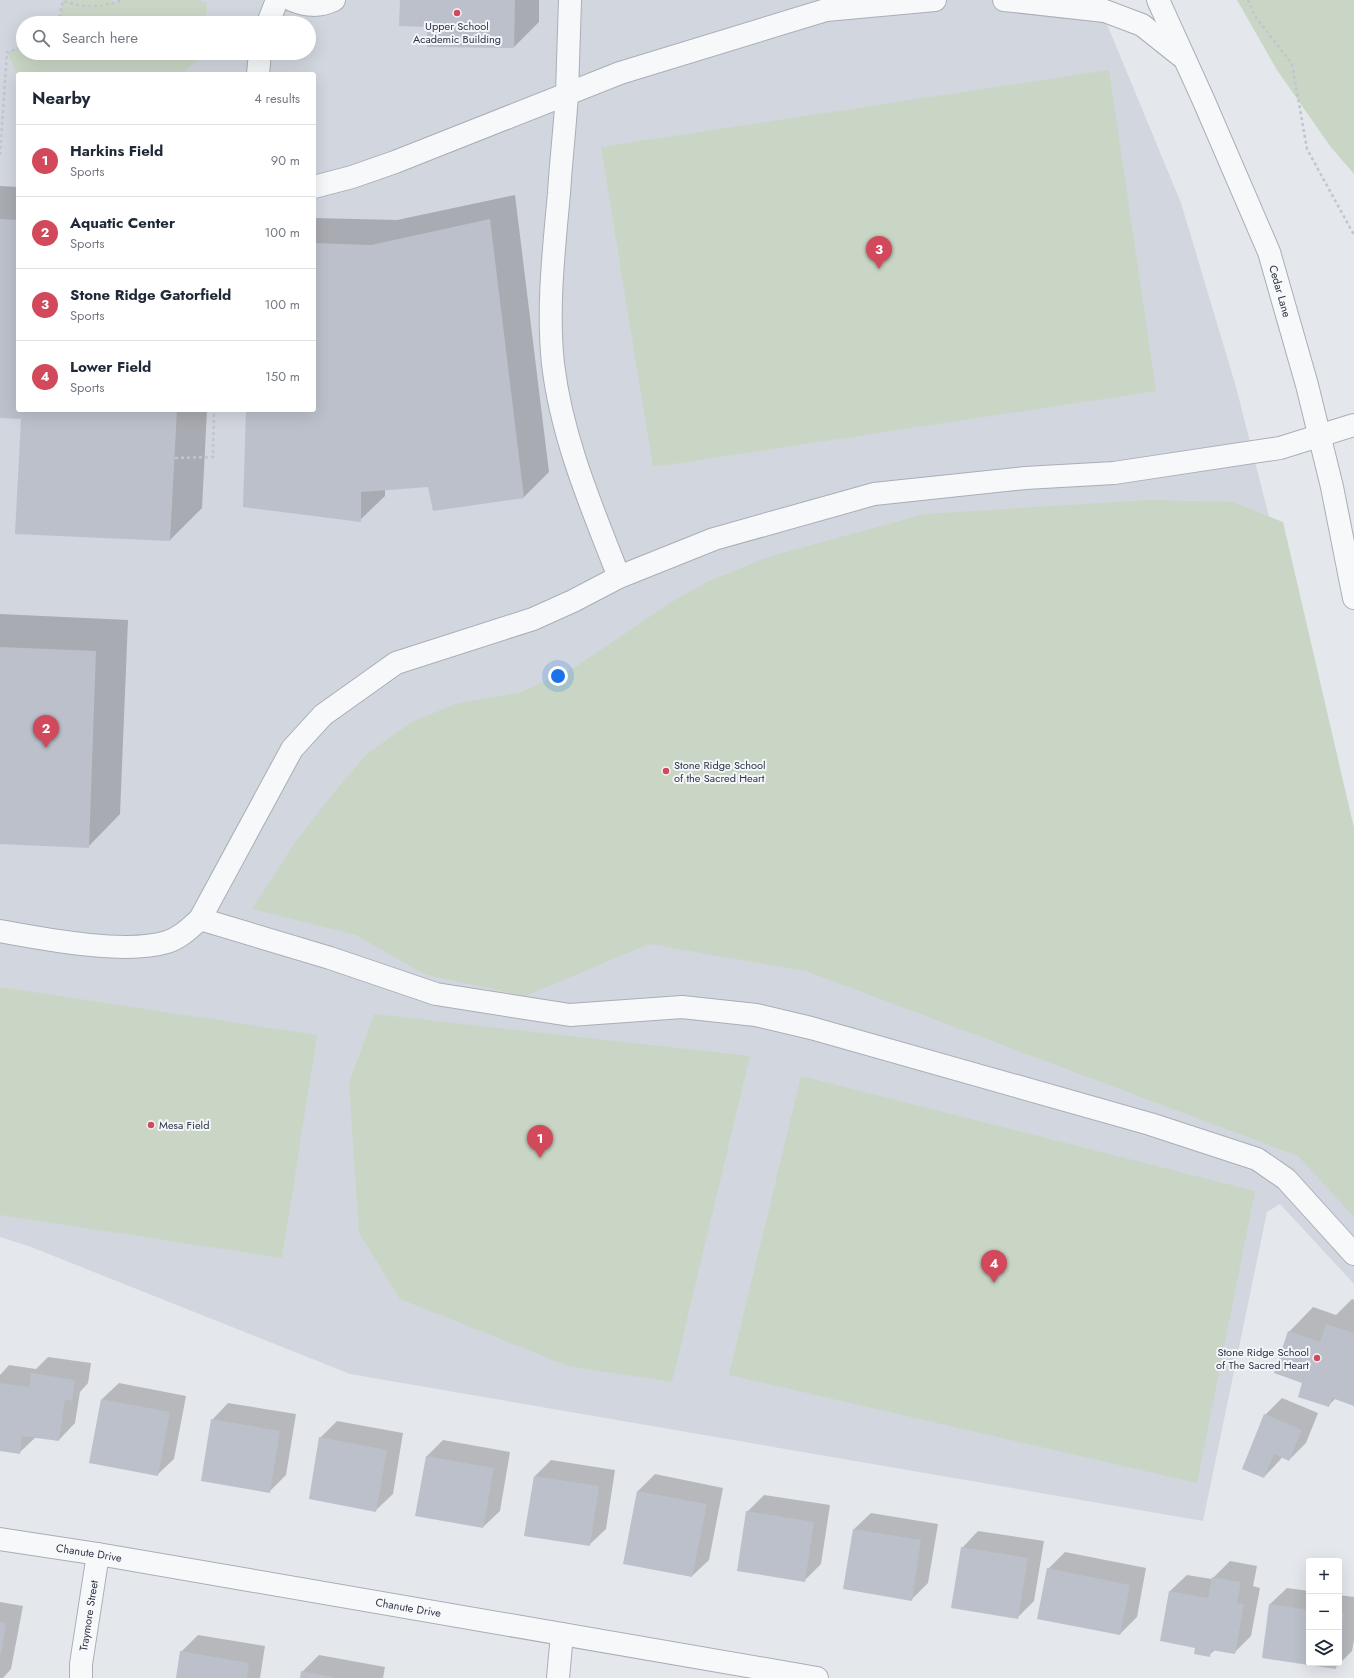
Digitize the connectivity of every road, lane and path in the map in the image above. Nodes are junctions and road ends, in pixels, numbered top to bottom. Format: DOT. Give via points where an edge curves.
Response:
graph roads {
  1 [pos="122,0"];
  2 [pos="277,0"];
  3 [pos="292,0"];
  4 [pos="334,0"];
  5 [pos="570,0"];
  6 [pos="935,0"];
  7 [pos="1004,0"];
  8 [pos="1158,0"];
  9 [pos="1248,0"];
  10 [pos="823,5"];
  11 [pos="60,16"];
  12 [pos="271,16"];
  13 [pos="16,49"];
  14 [pos="1185,59"];
  15 [pos="259,60"];
  16 [pos="258,72"];
  17 [pos="567,94"];
  18 [pos="0,155"];
  19 [pos="316,186"];
  20 [pos="1354,234"];
  21 [pos="214,412"];
  22 [pos="1354,425"];
  23 [pos="1319,436"];
  24 [pos="175,458"];
  25 [pos="620,577"];
  26 [pos="1354,598"];
  27 [pos="200,919"];
  28 [pos="0,931"];
  29 [pos="1354,1254"];
  30 [pos="0,1539"];
  31 [pos="98,1554"];
  32 [pos="562,1634"];
  33 [pos="81,1678"];
  34 [pos="558,1678"];
  35 [pos="817,1678"];
  1 -- 11 [label="path" via="97,6 82,6 63,1"];
  2 -- 12 [label="street"];
  3 -- 4 [label="street" via="305,5 320,5"];
  5 -- 17 [label="street"];
  6 -- 10 [label="street"];
  7 -- 14 [label="street" via="1105,11 1142,25"];
  8 -- 14 [label="street, Cedar Lane"];
  9 -- 20 [label="path" via="1255,16 1292,64 1307,149"];
  10 -- 17 [label="street" via="620,73"];
  13 -- 18 [label="path" via="6,52"];
  14 -- 23 [label="street, Cedar Lane" via="1269,252"];
  15 -- 16 [label="street"];
  17 -- 19 [label="street" via="382,166"];
  17 -- 25 [label="street" via="553,262 553,364 571,447 587,496"];
  21 -- 24 [label="path" via="213,457"];
  22 -- 23 [label="street"];
  23 -- 25 [label="street" via="1280,448 1114,473 1025,478 874,494 714,539"];
  23 -- 26 [label="street, Cedar Lane"];
  25 -- 27 [label="street" via="533,619 396,663 323,715 292,750"];
  27 -- 28 [label="street" via="184,933 168,942 145,946 100,945"];
  27 -- 29 [label="street" via="330,958 436,994 570,1015 682,1007 756,1015 811,1028 1142,1122 1257,1158 1286,1179"];
  30 -- 31 [label="street, Chanute Drive"];
  31 -- 32 [label="street, Chanute Drive"];
  31 -- 33 [label="street, Traymore Street"];
  32 -- 34 [label="street"];
  32 -- 35 [label="street, Chanute Drive"];
}
